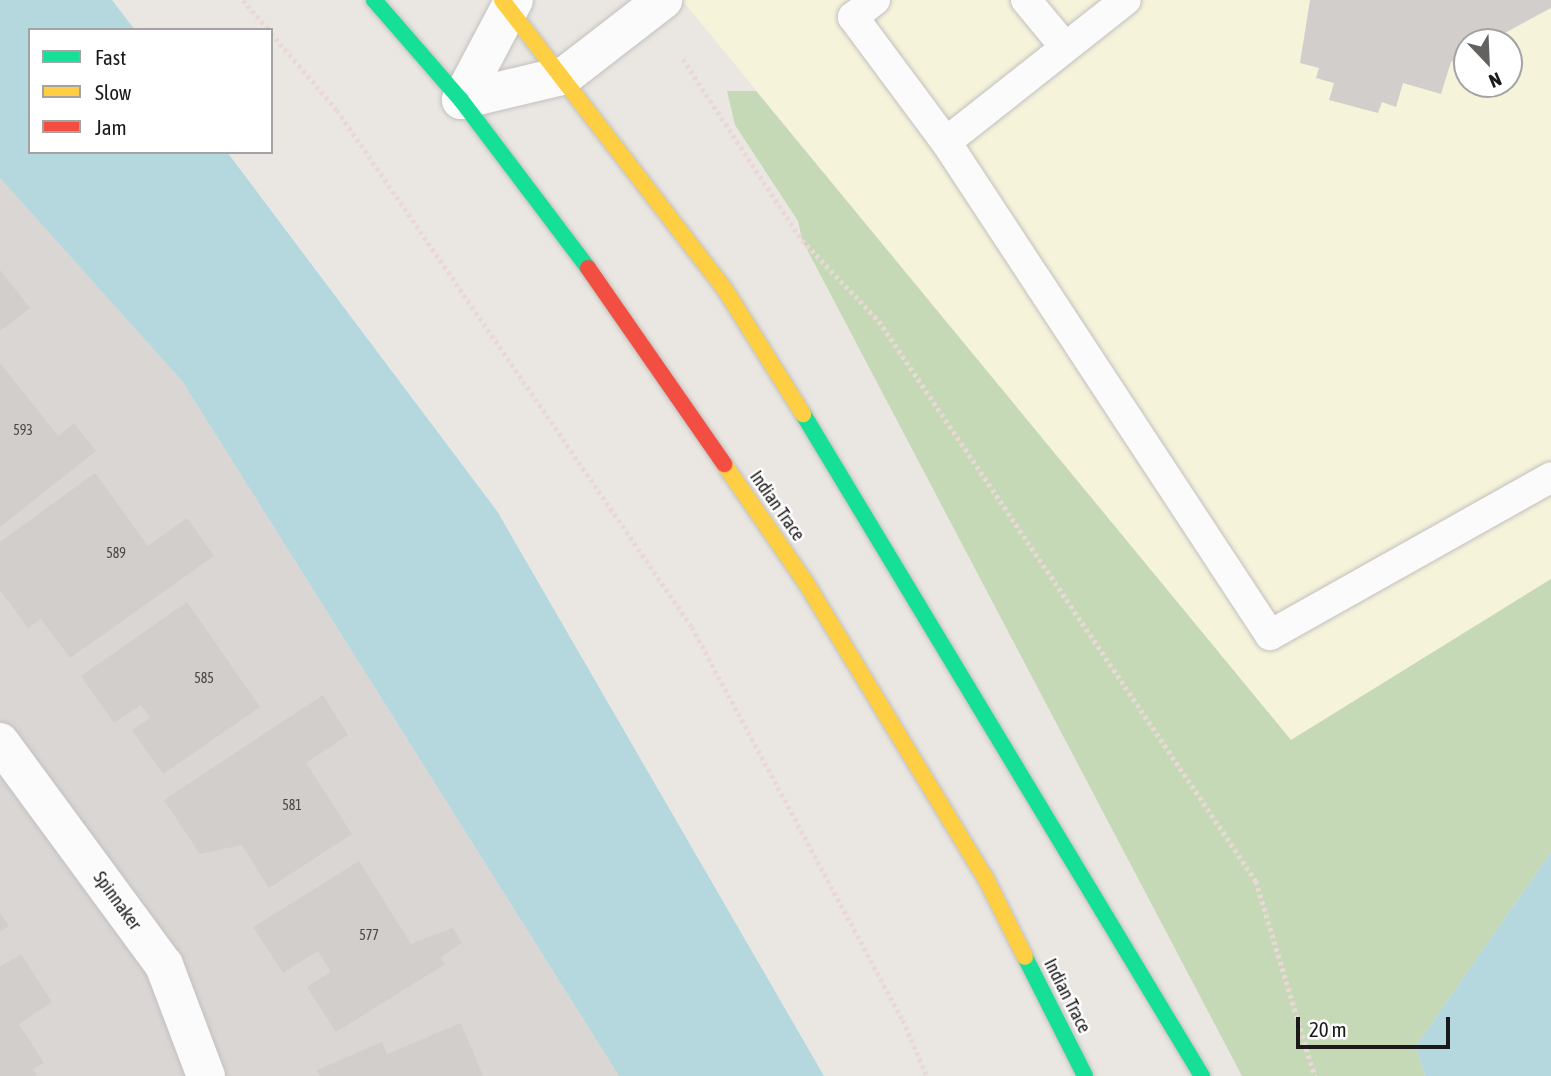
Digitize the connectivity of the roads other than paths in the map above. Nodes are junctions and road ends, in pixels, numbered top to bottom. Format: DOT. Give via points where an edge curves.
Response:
graph roads {
  1 [pos="374,0"];
  2 [pos="663,0"];
  3 [pos="875,0"];
  4 [pos="1026,0"];
  5 [pos="1126,0"];
  6 [pos="508,2"];
  7 [pos="1065,47"];
  8 [pos="566,75"];
  9 [pos="461,100"];
  10 [pos="946,142"];
  11 [pos="1551,477"];
  12 [pos="0,742"];
  13 [pos="206,1076"];
  14 [pos="1085,1076"];
  15 [pos="1202,1076"];
  1 -- 9 [label="main road, Indian Trace"];
  2 -- 8 [label="street"];
  3 -- 10 [label="lane" via="853,17"];
  4 -- 7 [label="lane"];
  5 -- 7 [label="lane"];
  6 -- 8 [label="main road"];
  6 -- 9 [label="street"];
  7 -- 10 [label="lane"];
  8 -- 9 [label="street"];
  8 -- 15 [label="main road" via="724,288 889,550"];
  9 -- 14 [label="main road, Indian Trace" via="602,288 806,583 986,879"];
  10 -- 11 [label="lane" via="1269,635"];
  12 -- 13 [label="street, Spinnaker" via="164,965"];
}
